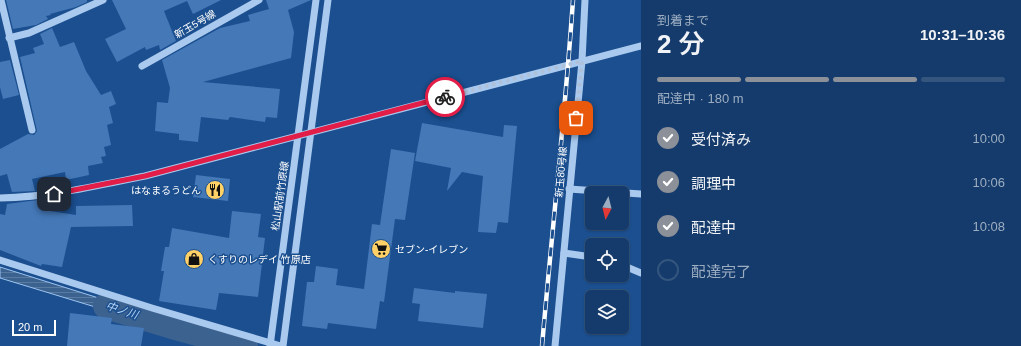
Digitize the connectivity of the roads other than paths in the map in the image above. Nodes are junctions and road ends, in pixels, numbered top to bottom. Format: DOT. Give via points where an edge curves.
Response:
graph roads {
  1 [pos="1,0"];
  2 [pos="104,0"];
  3 [pos="259,0"];
  4 [pos="316,0"];
  5 [pos="328,0"];
  6 [pos="585,0"];
  7 [pos="9,38"];
  8 [pos="641,46"];
  9 [pos="582,61"];
  10 [pos="142,66"];
  11 [pos="32,130"];
  12 [pos="311,132"];
  13 [pos="298,135"];
  14 [pos="569,189"];
  15 [pos="641,194"];
  16 [pos="0,198"];
  17 [pos="564,253"];
  18 [pos="585,256"];
  19 [pos="0,260"];
  20 [pos="629,268"];
  21 [pos="641,274"];
  22 [pos="270,344"];
  23 [pos="282,346"];
  24 [pos="555,346"];
  1 -- 7 [label="street"];
  2 -- 7 [label="street" via="28,33"];
  3 -- 10 [label="street, 新玉5号線"];
  4 -- 13 [label="street, 松山駅前竹原線"];
  5 -- 12 [label="street"];
  6 -- 9 [label="street, 新玉80号線"];
  7 -- 11 [label="street"];
  8 -- 9 [label="street"];
  9 -- 12 [label="street"];
  9 -- 14 [label="street, 新玉80号線"];
  12 -- 13 [label="street"];
  12 -- 23 [label="street"];
  13 -- 16 [label="street" via="145,176 67,192 26,198"];
  13 -- 22 [label="street, 松山駅前竹原線"];
  14 -- 15 [label="street"];
  14 -- 17 [label="street, 新玉80号線"];
  17 -- 18 [label="street"];
  17 -- 24 [label="street, 新玉80号線"];
  19 -- 22 [label="street"];
  20 -- 21 [label="street"];
  22 -- 23 [label="street"];
}
